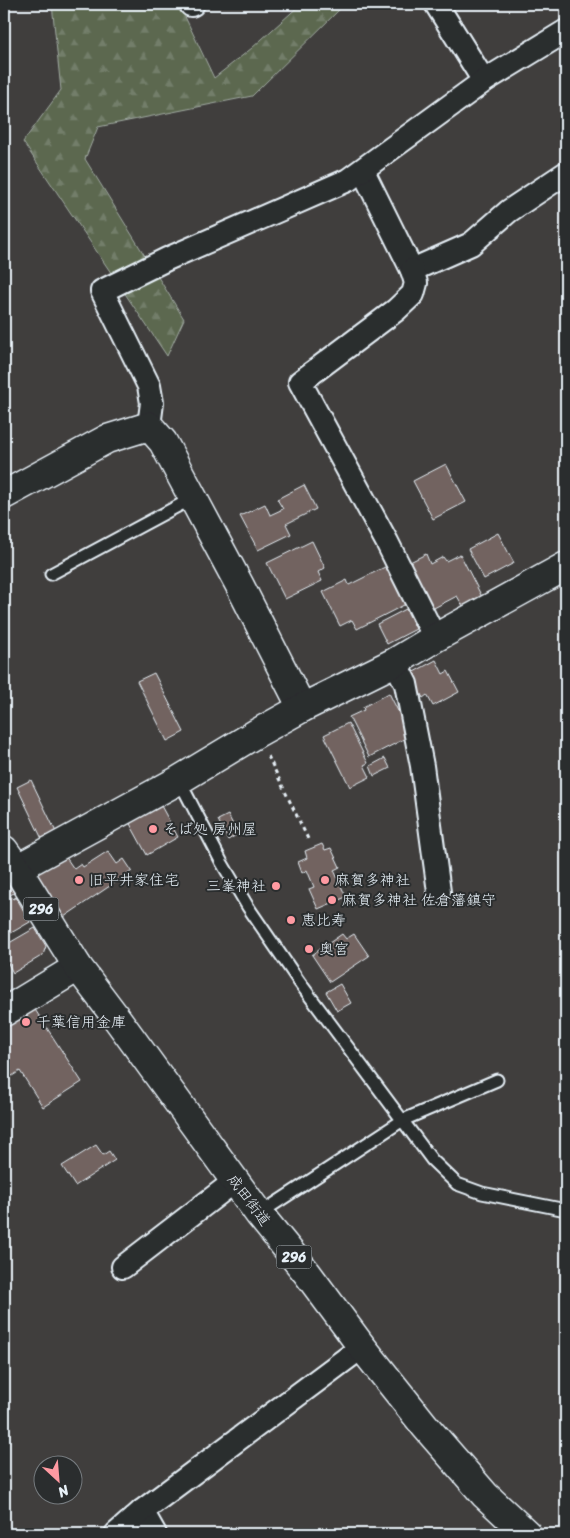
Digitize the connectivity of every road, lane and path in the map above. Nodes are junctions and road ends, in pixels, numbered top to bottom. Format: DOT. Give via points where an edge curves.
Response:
graph roads {
  1 [pos="436,4"];
  2 [pos="566,31"];
  3 [pos="484,81"];
  4 [pos="363,171"];
  5 [pos="566,173"];
  6 [pos="412,270"];
  7 [pos="149,426"];
  8 [pos="4,495"];
  9 [pos="193,498"];
  10 [pos="566,566"];
  11 [pos="51,574"];
  12 [pos="435,638"];
  13 [pos="395,662"];
  14 [pos="302,708"];
  15 [pos="269,758"];
  16 [pos="179,780"];
  17 [pos="309,841"];
  18 [pos="7,857"];
  19 [pos="439,892"];
  20 [pos="78,967"];
  21 [pos="4,1012"];
  22 [pos="497,1080"];
  23 [pos="403,1120"];
  24 [pos="235,1181"];
  25 [pos="566,1210"];
  26 [pos="259,1214"];
  27 [pos="123,1267"];
  28 [pos="362,1347"];
  29 [pos="142,1511"];
  30 [pos="116,1534"];
  31 [pos="155,1534"];
  32 [pos="526,1534"];
  1 -- 3 [label="street"];
  2 -- 3 [label="street"];
  3 -- 4 [label="street"];
  4 -- 6 [label="street"];
  4 -- 7 [label="street" via="102,291 149,386 152,403"];
  5 -- 6 [label="street" via="509,211 471,244"];
  6 -- 12 [label="street" via="416,283 413,294 300,382"];
  7 -- 8 [label="main road" via="107,439"];
  7 -- 9 [label="main road" via="163,442"];
  9 -- 11 [label="lane"];
  9 -- 14 [label="main road"];
  10 -- 12 [label="main road"];
  12 -- 13 [label="main road"];
  13 -- 14 [label="main road"];
  13 -- 19 [label="street" via="406,684 422,766"];
  14 -- 16 [label="main road"];
  15 -- 17 [label="path"];
  16 -- 18 [label="main road"];
  16 -- 23 [label="lane" via="248,907 300,983"];
  18 -- 20 [label="main road, 296"];
  20 -- 21 [label="main road"];
  20 -- 24 [label="main road, 成田街道 / 296"];
  22 -- 23 [label="lane"];
  23 -- 25 [label="lane" via="432,1160 457,1184 482,1193"];
  23 -- 26 [label="lane"];
  24 -- 26 [label="main road, 成田街道 / 296"];
  24 -- 27 [label="street"];
  26 -- 28 [label="main road, 成田街道 / 296"];
  28 -- 29 [label="street"];
  28 -- 32 [label="main road, 成田街道 / 296" via="485,1495"];
  29 -- 30 [label="street"];
  29 -- 31 [label="street"];
}
